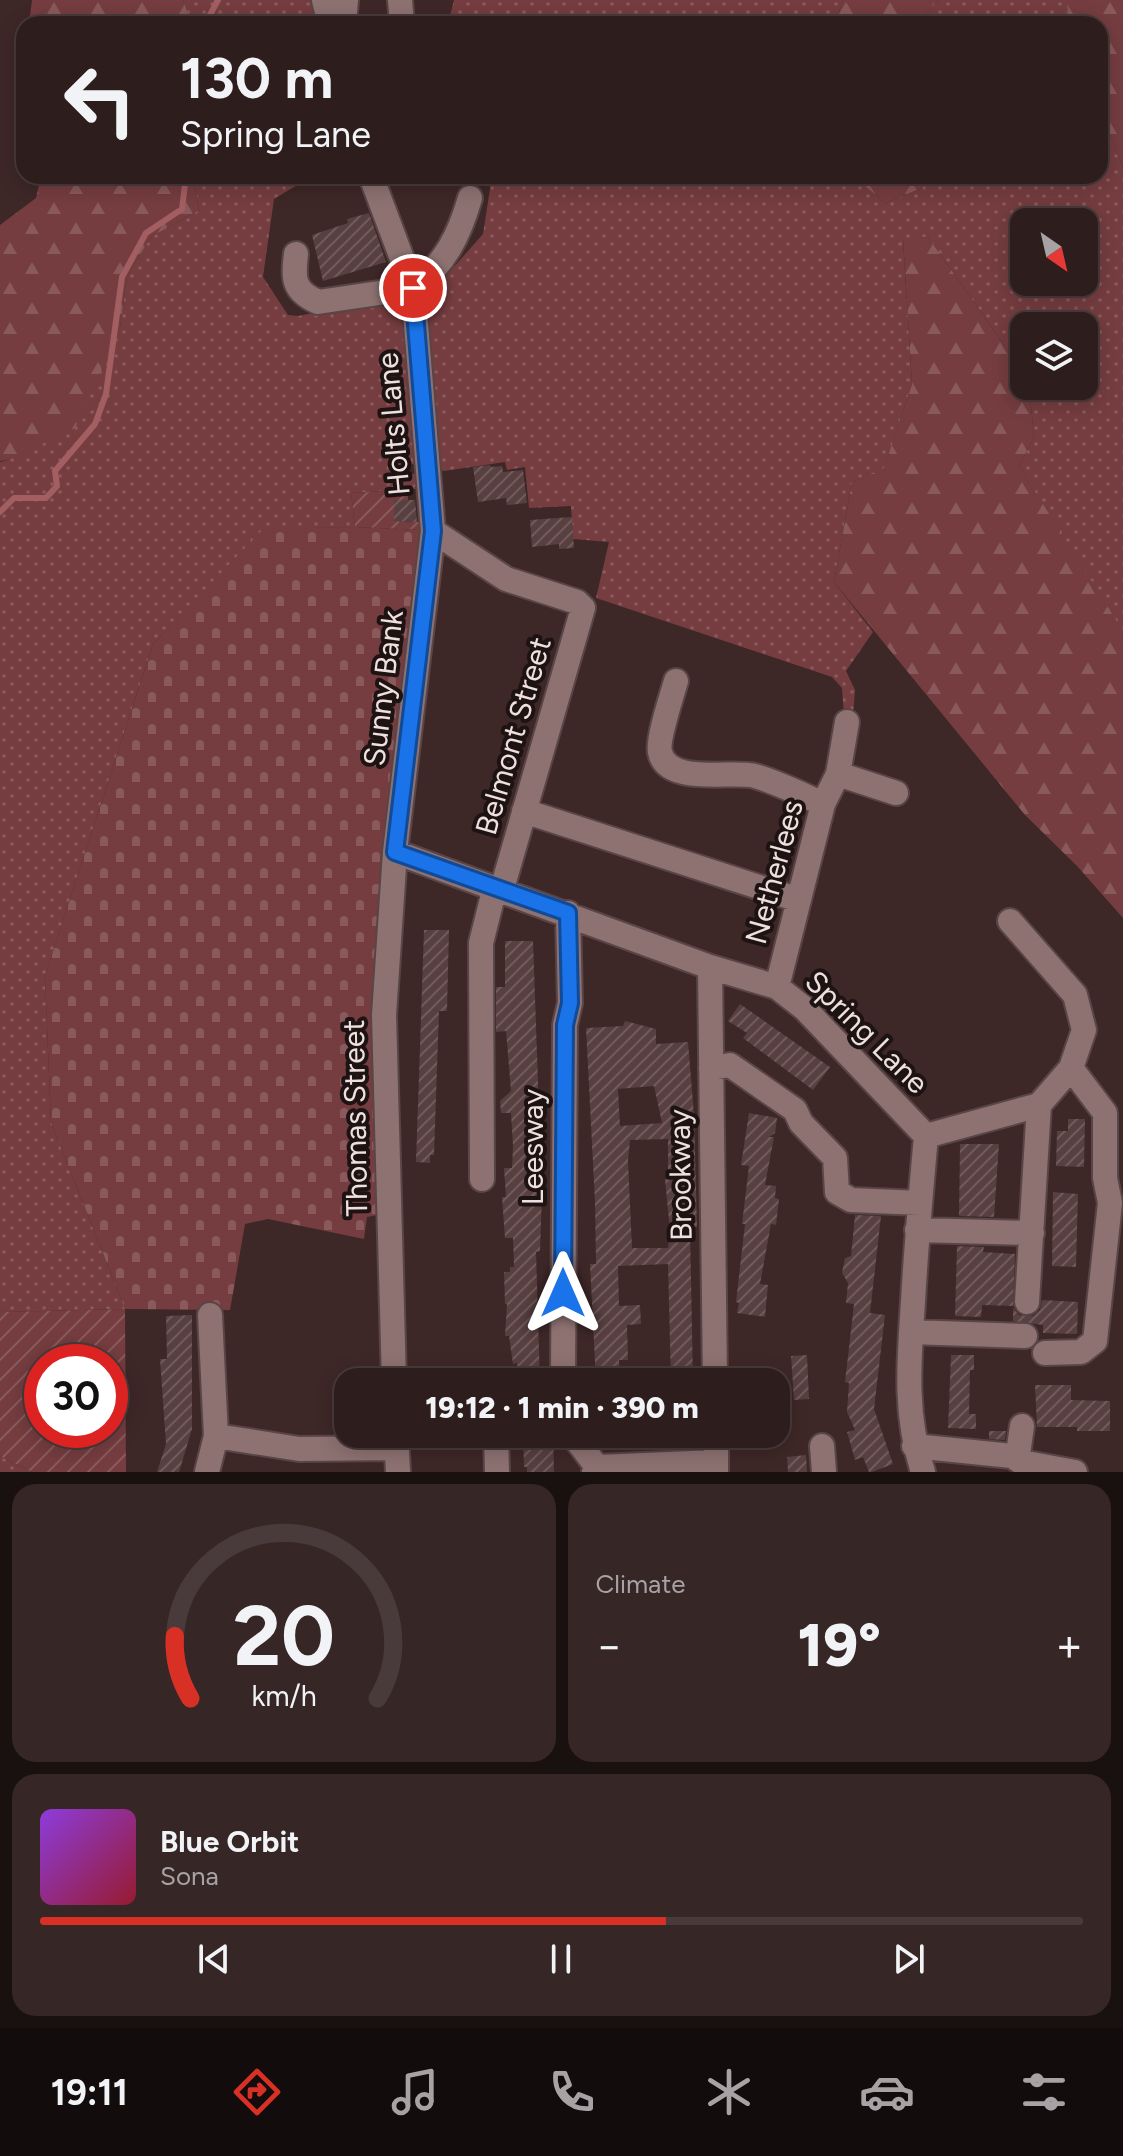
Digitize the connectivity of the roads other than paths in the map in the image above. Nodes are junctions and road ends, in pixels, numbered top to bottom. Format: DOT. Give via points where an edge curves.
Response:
graph roads {
  1 [pos="377,184"];
  2 [pos="470,198"];
  3 [pos="296,254"];
  4 [pos="413,288"];
  5 [pos="433,531"];
  6 [pos="676,681"];
  7 [pos="847,722"];
  8 [pos="838,774"];
  9 [pos="896,793"];
  10 [pos="823,804"];
  11 [pos="524,811"];
  12 [pos="395,852"];
  13 [pos="498,888"];
  14 [pos="799,900"];
  15 [pos="568,913"];
  16 [pos="1010,921"];
  17 [pos="710,967"];
  18 [pos="777,987"];
  19 [pos="711,1068"];
  20 [pos="1071,1068"];
  21 [pos="1039,1105"];
  22 [pos="926,1136"];
  23 [pos="482,1179"];
  24 [pos="920,1203"];
  25 [pos="917,1230"];
  26 [pos="1032,1233"];
  27 [pos="1027,1302"];
  28 [pos="210,1315"];
  29 [pos="911,1332"];
  30 [pos="1025,1336"];
  31 [pos="1045,1353"];
  32 [pos="394,1368"];
  33 [pos="563,1368"];
  34 [pos="715,1368"];
  35 [pos="1022,1426"];
  36 [pos="216,1436"];
  37 [pos="822,1446"];
  38 [pos="914,1446"];
  39 [pos="496,1448"];
  40 [pos="582,1448"];
  41 [pos="397,1451"];
  42 [pos="1012,1456"];
  43 [pos="716,1467"];
  44 [pos="596,1469"];
  45 [pos="207,1472"];
  46 [pos="497,1472"];
  47 [pos="824,1472"];
  48 [pos="923,1472"];
  49 [pos="1075,1472"];
  1 -- 4 [label="street, Holts Lane"];
  2 -- 4 [label="street" via="455,241"];
  3 -- 4 [label="street" via="293,274 298,287 318,302"];
  4 -- 5 [label="street, Holts Lane"];
  5 -- 11 [label="street, Belmont Street" via="506,579 583,608"];
  5 -- 12 [label="street, Sunny Bank"];
  6 -- 10 [label="street" via="659,749 663,760 699,775 751,775"];
  7 -- 8 [label="street, Netherlees"];
  8 -- 9 [label="street, Netherlees"];
  8 -- 10 [label="street, Netherlees"];
  10 -- 14 [label="street, Netherlees"];
  11 -- 13 [label="street, Belmont Street"];
  11 -- 14 [label="street"];
  12 -- 13 [label="street, Spring Lane"];
  12 -- 32 [label="street, Thomas Street" via="384,1015"];
  13 -- 15 [label="street, Spring Lane"];
  13 -- 23 [label="street, Belmont Street" via="481,943"];
  14 -- 18 [label="street, Netherlees"];
  15 -- 17 [label="street, Spring Lane"];
  15 -- 33 [label="street, Leesway"];
  16 -- 20 [label="street" via="1075,995 1084,1030"];
  17 -- 18 [label="street, Spring Lane"];
  17 -- 19 [label="street, Brookway"];
  18 -- 22 [label="street, Spring Lane" via="805,1009"];
  19 -- 24 [label="street" via="730,1065 795,1110 835,1158 837,1192 851,1200"];
  19 -- 34 [label="street, Brookway"];
  20 -- 21 [label="street"];
  20 -- 31 [label="street" via="1105,1113 1110,1203 1095,1341 1081,1352"];
  21 -- 22 [label="street"];
  21 -- 26 [label="street"];
  22 -- 24 [label="street, Spring Lane"];
  24 -- 25 [label="street, Spring Lane"];
  25 -- 26 [label="street"];
  25 -- 29 [label="street, Spring Lane"];
  26 -- 27 [label="street"];
  28 -- 36 [label="street"];
  29 -- 30 [label="street"];
  29 -- 38 [label="street, Spring Lane" via="908,1405"];
  35 -- 42 [label="street" via="1021,1447"];
  36 -- 41 [label="street" via="299,1449"];
  36 -- 45 [label="street"];
  37 -- 47 [label="street"];
  38 -- 42 [label="street"];
  38 -- 48 [label="street, Spring Lane"];
  39 -- 46 [label="street"];
  40 -- 44 [label="street"];
  42 -- 49 [label="street"];
  43 -- 44 [label="street"];
}
